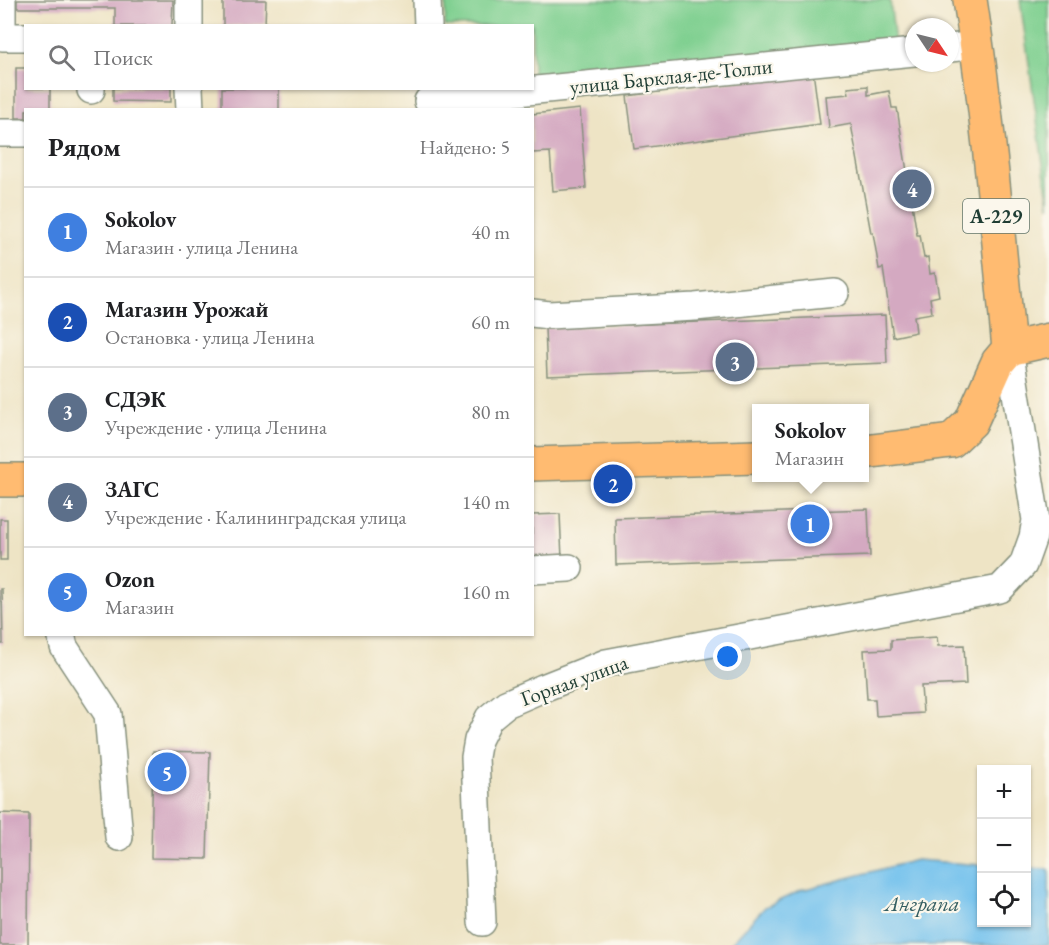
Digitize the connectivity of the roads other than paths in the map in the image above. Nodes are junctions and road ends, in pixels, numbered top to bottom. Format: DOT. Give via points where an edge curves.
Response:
graph roads {
  1 [pos="2,0"];
  2 [pos="189,0"];
  3 [pos="427,0"];
  4 [pos="970,0"];
  5 [pos="189,24"];
  6 [pos="428,24"];
  7 [pos="24,38"];
  8 [pos="964,46"];
  9 [pos="905,53"];
  10 [pos="189,90"];
  11 [pos="529,90"];
  12 [pos="534,90"];
  13 [pos="428,100"];
  14 [pos="190,108"];
  15 [pos="0,133"];
  16 [pos="24,133"];
  17 [pos="835,293"];
  18 [pos="534,313"];
  19 [pos="1049,340"];
  20 [pos="1009,349"];
  21 [pos="869,452"];
  22 [pos="752,457"];
  23 [pos="534,464"];
  24 [pos="0,480"];
  25 [pos="24,480"];
  26 [pos="1043,519"];
  27 [pos="569,568"];
  28 [pos="534,570"];
  29 [pos="61,636"];
  30 [pos="119,837"];
  31 [pos="482,922"];
  1 -- 7 [label="street" via="2,37"];
  2 -- 5 [label="street"];
  3 -- 6 [label="street"];
  4 -- 8 [label="main road, А-229"];
  8 -- 20 [label="main road, А-229"];
  9 -- 12 [label="street, улица Барклая-де-Толли"];
  10 -- 14 [label="street"];
  11 -- 13 [label="street, улица Барклая-де-Толли"];
  15 -- 16 [label="street"];
  17 -- 18 [label="street" via="695,307"];
  19 -- 20 [label="main road"];
  20 -- 21 [label="main road" via="971,422 951,441"];
  20 -- 26 [label="street"];
  22 -- 23 [label="main road"];
  24 -- 25 [label="main road"];
  26 -- 31 [label="street, Горная улица" via="1023,565 1000,589 606,663 506,705 489,718 475,757"];
  27 -- 28 [label="street"];
  29 -- 30 [label="street" via="64,647 108,714"];
}
